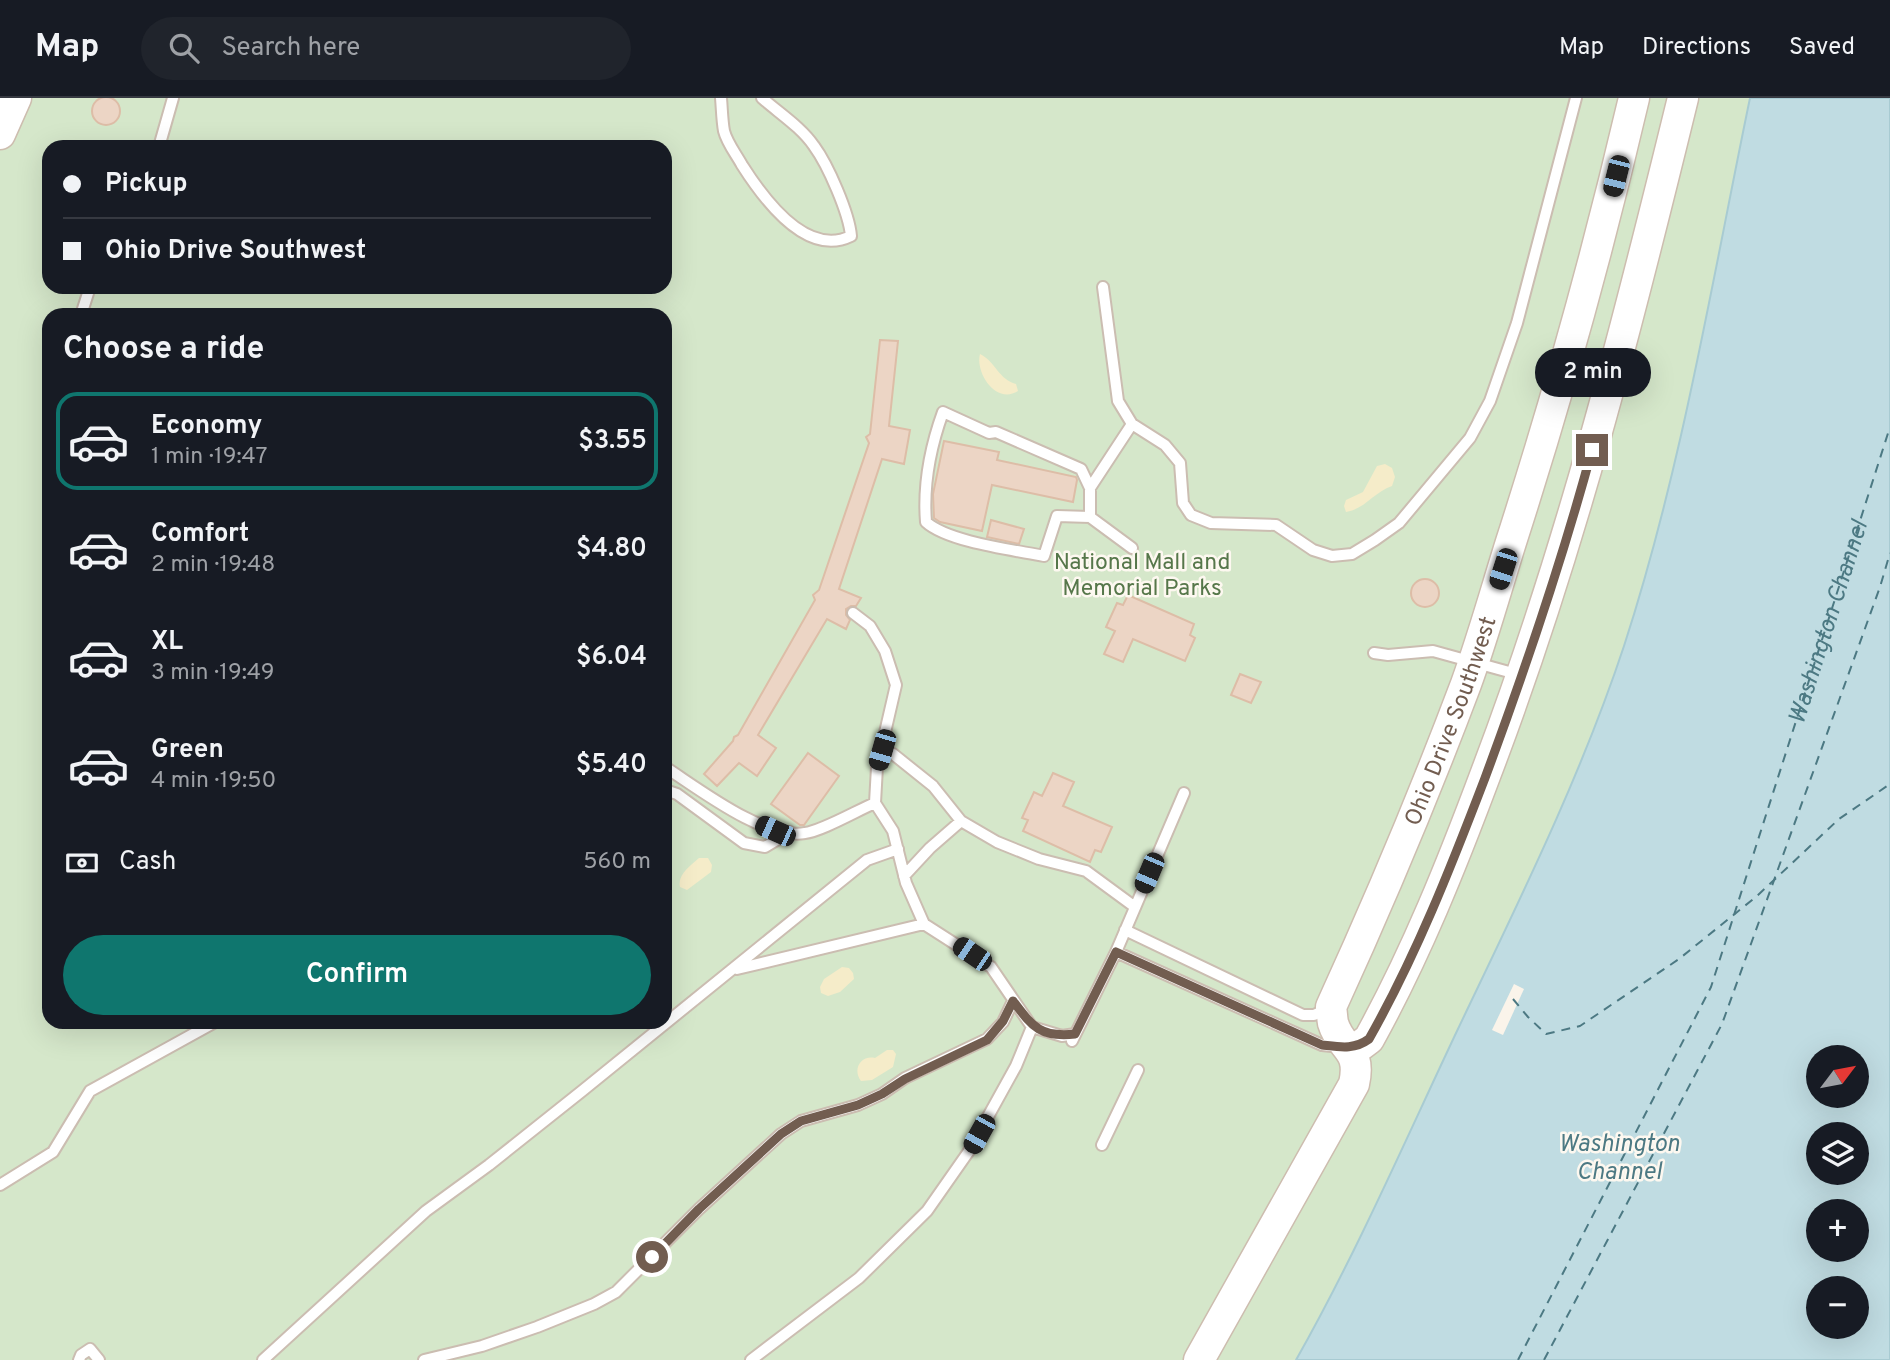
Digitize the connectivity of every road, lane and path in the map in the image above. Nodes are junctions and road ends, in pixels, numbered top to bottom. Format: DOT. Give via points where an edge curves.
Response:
graph roads {
  1 [pos="16,98"];
  2 [pos="173,98"];
  3 [pos="721,98"];
  4 [pos="762,98"];
  5 [pos="1576,98"];
  6 [pos="1634,98"];
  7 [pos="1683,98"];
  8 [pos="0,134"];
  9 [pos="161,140"];
  10 [pos="1103,287"];
  11 [pos="1132,424"];
  12 [pos="1090,488"];
  13 [pos="1090,517"];
  14 [pos="1132,548"];
  15 [pos="853,613"];
  16 [pos="1374,653"];
  17 [pos="1474,660"];
  18 [pos="1522,676"];
  19 [pos="882,750"];
  20 [pos="672,771"];
  21 [pos="672,792"];
  22 [pos="1184,793"];
  23 [pos="875,803"];
  24 [pos="961,821"];
  25 [pos="790,832"];
  26 [pos="898,849"];
  27 [pos="904,876"];
  28 [pos="1135,907"];
  29 [pos="924,924"];
  30 [pos="1125,930"];
  31 [pos="1116,952"];
  32 [pos="734,970"];
  33 [pos="1013,1001"];
  34 [pos="1331,1007"];
  35 [pos="672,1019"];
  36 [pos="1032,1027"];
  37 [pos="202,1029"];
  38 [pos="660,1029"];
  39 [pos="1349,1048"];
  40 [pos="1138,1070"];
  41 [pos="1102,1145"];
  42 [pos="0,1185"];
  43 [pos="79,1360"];
  44 [pos="99,1360"];
  45 [pos="263,1360"];
  46 [pos="424,1360"];
  47 [pos="751,1360"];
  48 [pos="1199,1360"];
  1 -- 8 [label="street"];
  2 -- 9 [label="lane"];
  3 -- 4 [label="lane" via="730,145 759,192 784,219 813,238 840,242 851,236 840,196 815,146"];
  5 -- 11 [label="lane" via="1517,323 1490,401 1471,438 1399,523 1352,554 1332,556 1313,550 1276,525 1211,523 1191,515 1183,503 1180,463 1165,446"];
  6 -- 17 [label="street, Ohio Drive Southwest" via="1600,242"];
  7 -- 18 [label="street" via="1570,531"];
  10 -- 11 [label="lane" via="1118,401"];
  11 -- 12 [label="lane"];
  12 -- 13 [label="lane"];
  12 -- 13 [label="lane" via="1080,470 1063,460 943,412 932,442 924,495 926,522 935,531 1044,556 1057,516"];
  13 -- 14 [label="lane"];
  15 -- 19 [label="lane" via="870,626 885,650 896,685"];
  16 -- 17 [label="lane" via="1433,650"];
  17 -- 18 [label="lane"];
  17 -- 34 [label="street, Ohio Drive Southwest" via="1393,870"];
  18 -- 39 [label="street" via="1450,868 1408,964 1369,1039"];
  19 -- 23 [label="lane"];
  19 -- 24 [label="lane" via="933,786"];
  20 -- 25 [label="lane" via="743,816 775,831"];
  21 -- 25 [label="lane" via="744,843 765,847"];
  22 -- 28 [label="lane"];
  23 -- 25 [label="lane" via="806,833"];
  23 -- 26 [label="lane" via="893,831"];
  24 -- 27 [label="lane"];
  24 -- 28 [label="lane" via="1039,859 1086,871"];
  26 -- 27 [label="lane"];
  26 -- 32 [label="lane" via="867,860"];
  27 -- 29 [label="lane"];
  28 -- 30 [label="lane"];
  29 -- 32 [label="lane"];
  29 -- 33 [label="lane" via="991,967"];
  30 -- 31 [label="lane"];
  30 -- 34 [label="lane" via="1303,1016"];
  31 -- 36 [label="lane" via="1074,1038"];
  31 -- 39 [label="lane" via="1322,1045"];
  32 -- 35 [label="lane"];
  33 -- 36 [label="lane"];
  33 -- 46 [label="lane" via="987,1040 858,1105 801,1121 781,1134 616,1292 537,1327"];
  34 -- 39 [label="street" via="1334,1025"];
  36 -- 47 [label="lane" via="970,1151 927,1211 859,1278"];
  37 -- 42 [label="lane" via="90,1091 53,1152"];
  38 -- 45 [label="lane" via="426,1211"];
  39 -- 48 [label="street" via="1357,1070 1347,1098"];
  40 -- 41 [label="lane"];
  43 -- 44 [label="lane" via="90,1349"];
}
